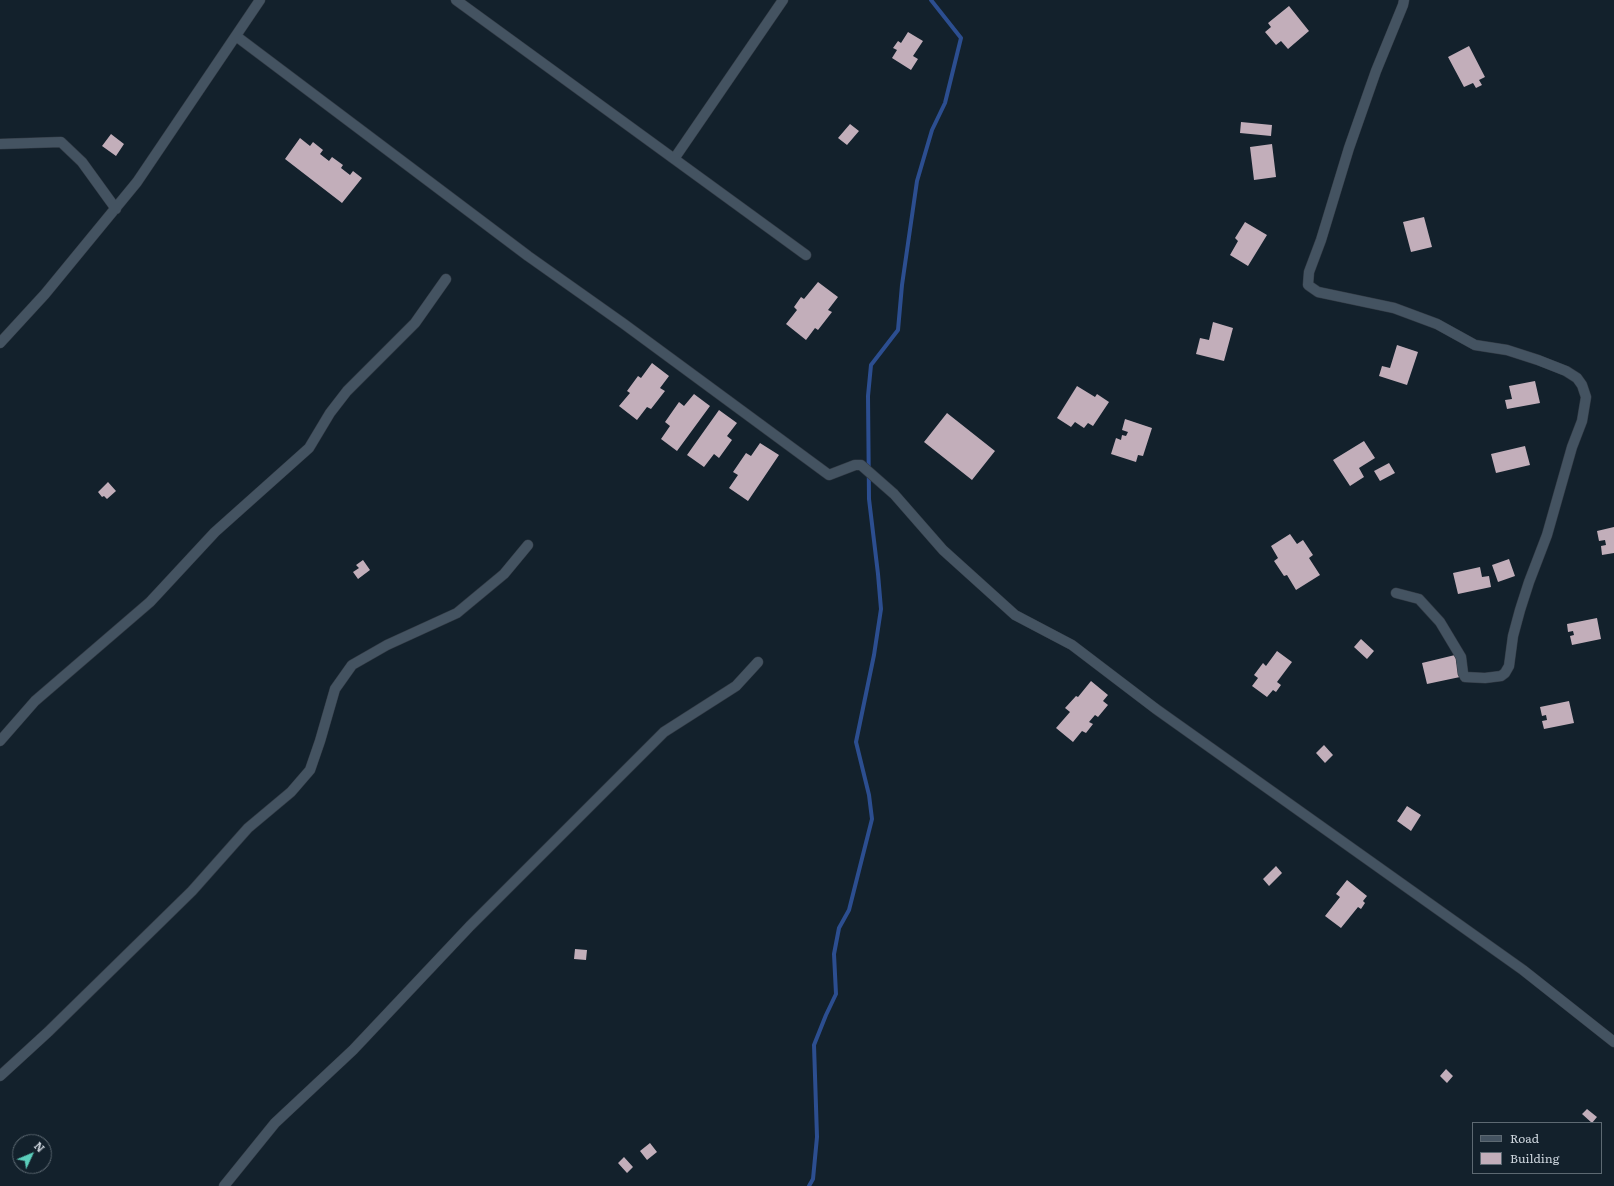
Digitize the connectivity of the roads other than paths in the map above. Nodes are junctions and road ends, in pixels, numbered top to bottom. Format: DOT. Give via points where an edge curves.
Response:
graph roads {
  1 [pos="260,0"];
  2 [pos="456,0"];
  3 [pos="783,0"];
  4 [pos="1404,0"];
  5 [pos="236,36"];
  6 [pos="0,144"];
  7 [pos="674,159"];
  8 [pos="116,209"];
  9 [pos="806,255"];
  10 [pos="446,279"];
  11 [pos="0,342"];
  12 [pos="528,545"];
  13 [pos="1396,593"];
  14 [pos="758,662"];
  15 [pos="0,741"];
  16 [pos="1614,1042"];
  17 [pos="0,1076"];
  18 [pos="224,1186"];
  1 -- 5 [label="street"];
  2 -- 7 [label="street"];
  3 -- 7 [label="street"];
  4 -- 13 [label="street" via="1350,148 1322,240 1309,272 1308,285 1318,292 1394,308 1437,324 1475,345 1507,350 1559,368 1577,378 1586,397 1582,421 1572,447 1548,535 1520,610 1509,666 1505,673 1485,678 1465,677 1461,657 1440,622 1419,599"];
  5 -- 8 [label="street"];
  5 -- 16 [label="street" via="528,256 829,475 855,465 861,466 894,494 943,550 1015,615 1072,645 1156,709 1522,970"];
  6 -- 8 [label="street" via="60,142 82,162"];
  7 -- 9 [label="street"];
  8 -- 11 [label="street" via="45,294"];
  10 -- 15 [label="street" via="415,323 347,391 309,448 215,532 150,602 35,702"];
  12 -- 17 [label="street" via="504,574 457,612 387,645 352,666 335,689 310,770 291,792 248,828 192,891"];
  14 -- 18 [label="street" via="736,686 664,732 470,926 353,1050 274,1122"];
}
